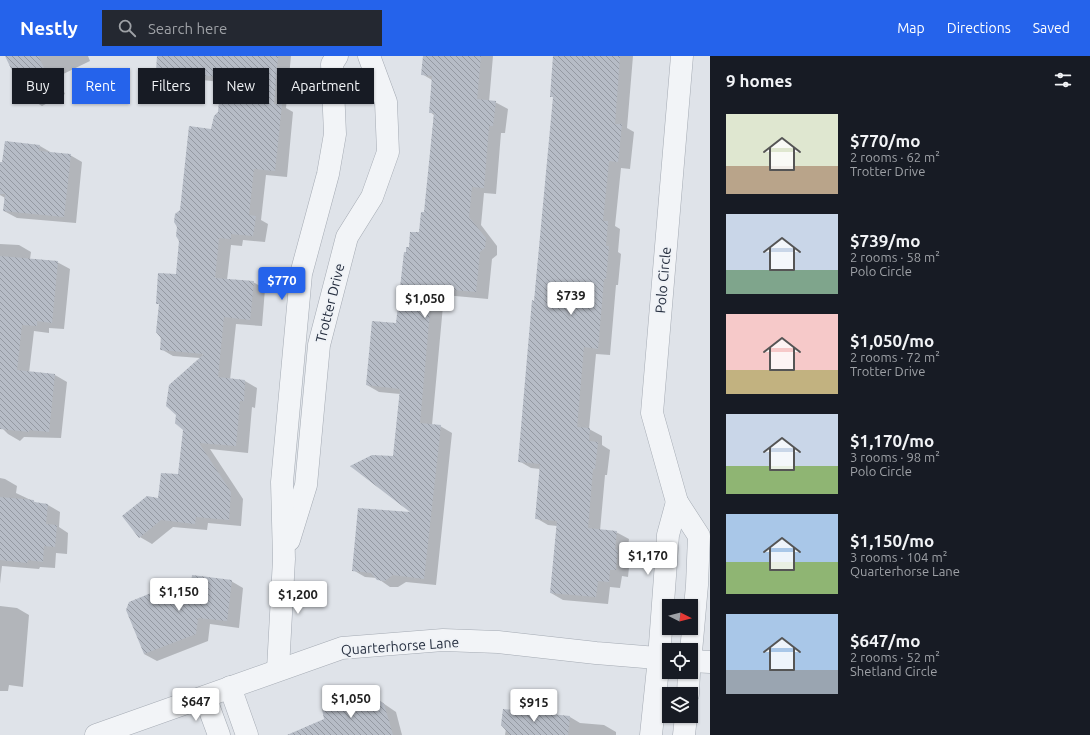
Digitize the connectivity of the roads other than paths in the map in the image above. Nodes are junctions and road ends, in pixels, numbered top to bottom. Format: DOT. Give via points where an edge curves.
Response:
graph roads {
  1 [pos="337,56"];
  2 [pos="369,56"];
  3 [pos="682,56"];
  4 [pos="677,502"];
  5 [pos="284,559"];
  6 [pos="664,643"];
  7 [pos="692,643"];
  8 [pos="662,658"];
  9 [pos="698,661"];
  10 [pos="710,662"];
  11 [pos="278,669"];
  12 [pos="662,670"];
  13 [pos="230,688"];
  14 [pos="205,697"];
  15 [pos="685,723"];
  16 [pos="96,735"];
  17 [pos="219,735"];
  18 [pos="247,735"];
  19 [pos="651,735"];
  20 [pos="684,735"];
  1 -- 5 [label="street, Trotter Drive" via="332,64 336,134 301,274 282,482"];
  2 -- 5 [label="street, Trotter Drive" via="386,102 388,152 372,197 347,237 319,346 306,485"];
  3 -- 4 [label="street, Polo Circle" via="652,413"];
  4 -- 6 [label="street" via="668,535"];
  4 -- 7 [label="street, Polo Circle" via="699,536"];
  5 -- 11 [label="street, Trotter Drive"];
  8 -- 11 [label="street, Quarterhorse Lane" via="498,642 443,640 342,648"];
  9 -- 10 [label="street"];
  11 -- 13 [label="street, Quarterhorse Lane"];
  12 -- 19 [label="street"];
  13 -- 14 [label="street, Quarterhorse Lane"];
  13 -- 18 [label="street"];
  14 -- 16 [label="street, Quarterhorse Lane"];
  14 -- 17 [label="street"];
  15 -- 20 [label="street"];
}
